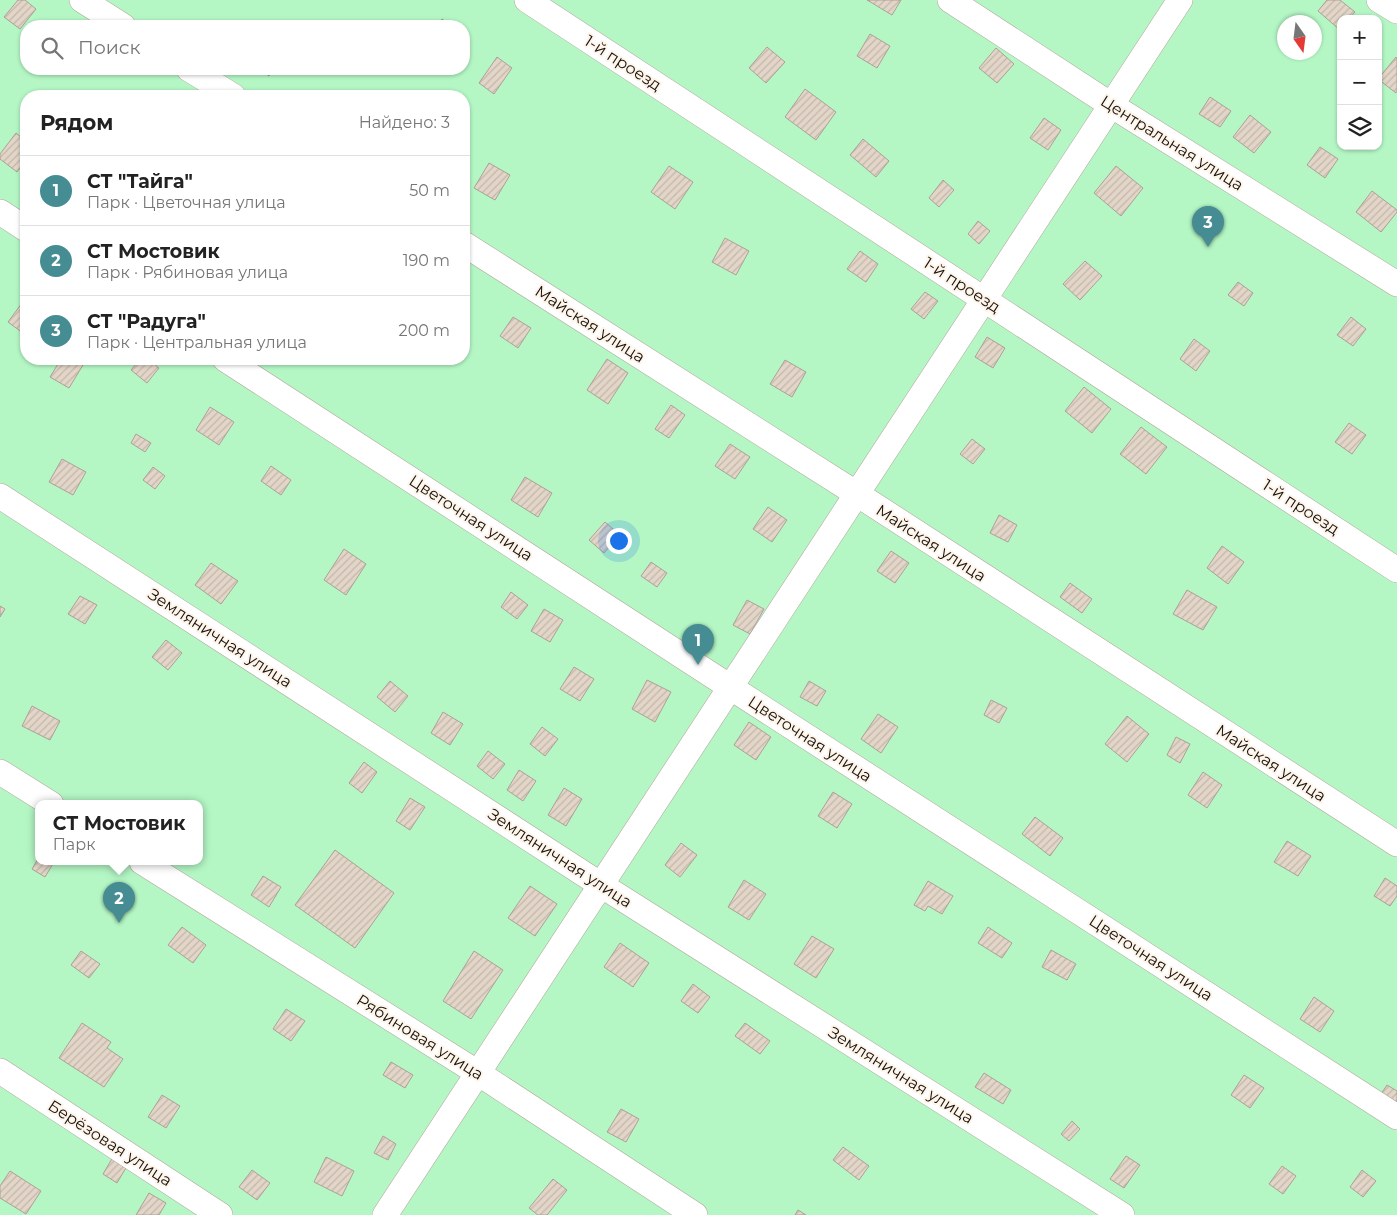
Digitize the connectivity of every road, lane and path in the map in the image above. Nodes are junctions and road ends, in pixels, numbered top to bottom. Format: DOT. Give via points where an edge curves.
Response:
graph roads {
  1 [pos="82,0"];
  2 [pos="527,0"];
  3 [pos="950,0"];
  4 [pos="1180,0"];
  5 [pos="1379,0"];
  6 [pos="1397,11"];
  7 [pos="114,20"];
  8 [pos="200,75"];
  9 [pos="223,90"];
  10 [pos="1111,105"];
  11 [pos="0,212"];
  12 [pos="20,225"];
  13 [pos="470,248"];
  14 [pos="1397,284"];
  15 [pos="984,300"];
  16 [pos="234,365"];
  17 [pos="857,494"];
  18 [pos="0,496"];
  19 [pos="1397,570"];
  20 [pos="730,687"];
  21 [pos="0,772"];
  22 [pos="45,800"];
  23 [pos="1397,844"];
  24 [pos="147,865"];
  25 [pos="601,885"];
  26 [pos="0,1071"];
  27 [pos="478,1073"];
  28 [pos="1397,1117"];
  29 [pos="220,1215"];
  30 [pos="385,1215"];
  31 [pos="696,1215"];
  32 [pos="1122,1215"];
  1 -- 7 [label="street"];
  2 -- 15 [label="street, 1-й проезд"];
  3 -- 10 [label="street, Центральная улица"];
  4 -- 10 [label="street"];
  5 -- 6 [label="street"];
  8 -- 9 [label="street"];
  10 -- 14 [label="street, Центральная улица"];
  10 -- 15 [label="street"];
  11 -- 12 [label="street"];
  13 -- 17 [label="street, Майская улица"];
  15 -- 17 [label="street"];
  15 -- 19 [label="street, 1-й проезд"];
  16 -- 20 [label="street, Цветочная улица"];
  17 -- 20 [label="street"];
  17 -- 23 [label="street, Майская улица"];
  18 -- 25 [label="street, Земляничная улица"];
  20 -- 25 [label="street"];
  20 -- 28 [label="street, Цветочная улица"];
  21 -- 22 [label="street"];
  24 -- 27 [label="street, Рябиновая улица"];
  25 -- 27 [label="street"];
  25 -- 32 [label="street, Земляничная улица"];
  26 -- 29 [label="street, Берёзовая улица"];
  27 -- 30 [label="street"];
  27 -- 31 [label="street, Рябиновая улица"];
}
